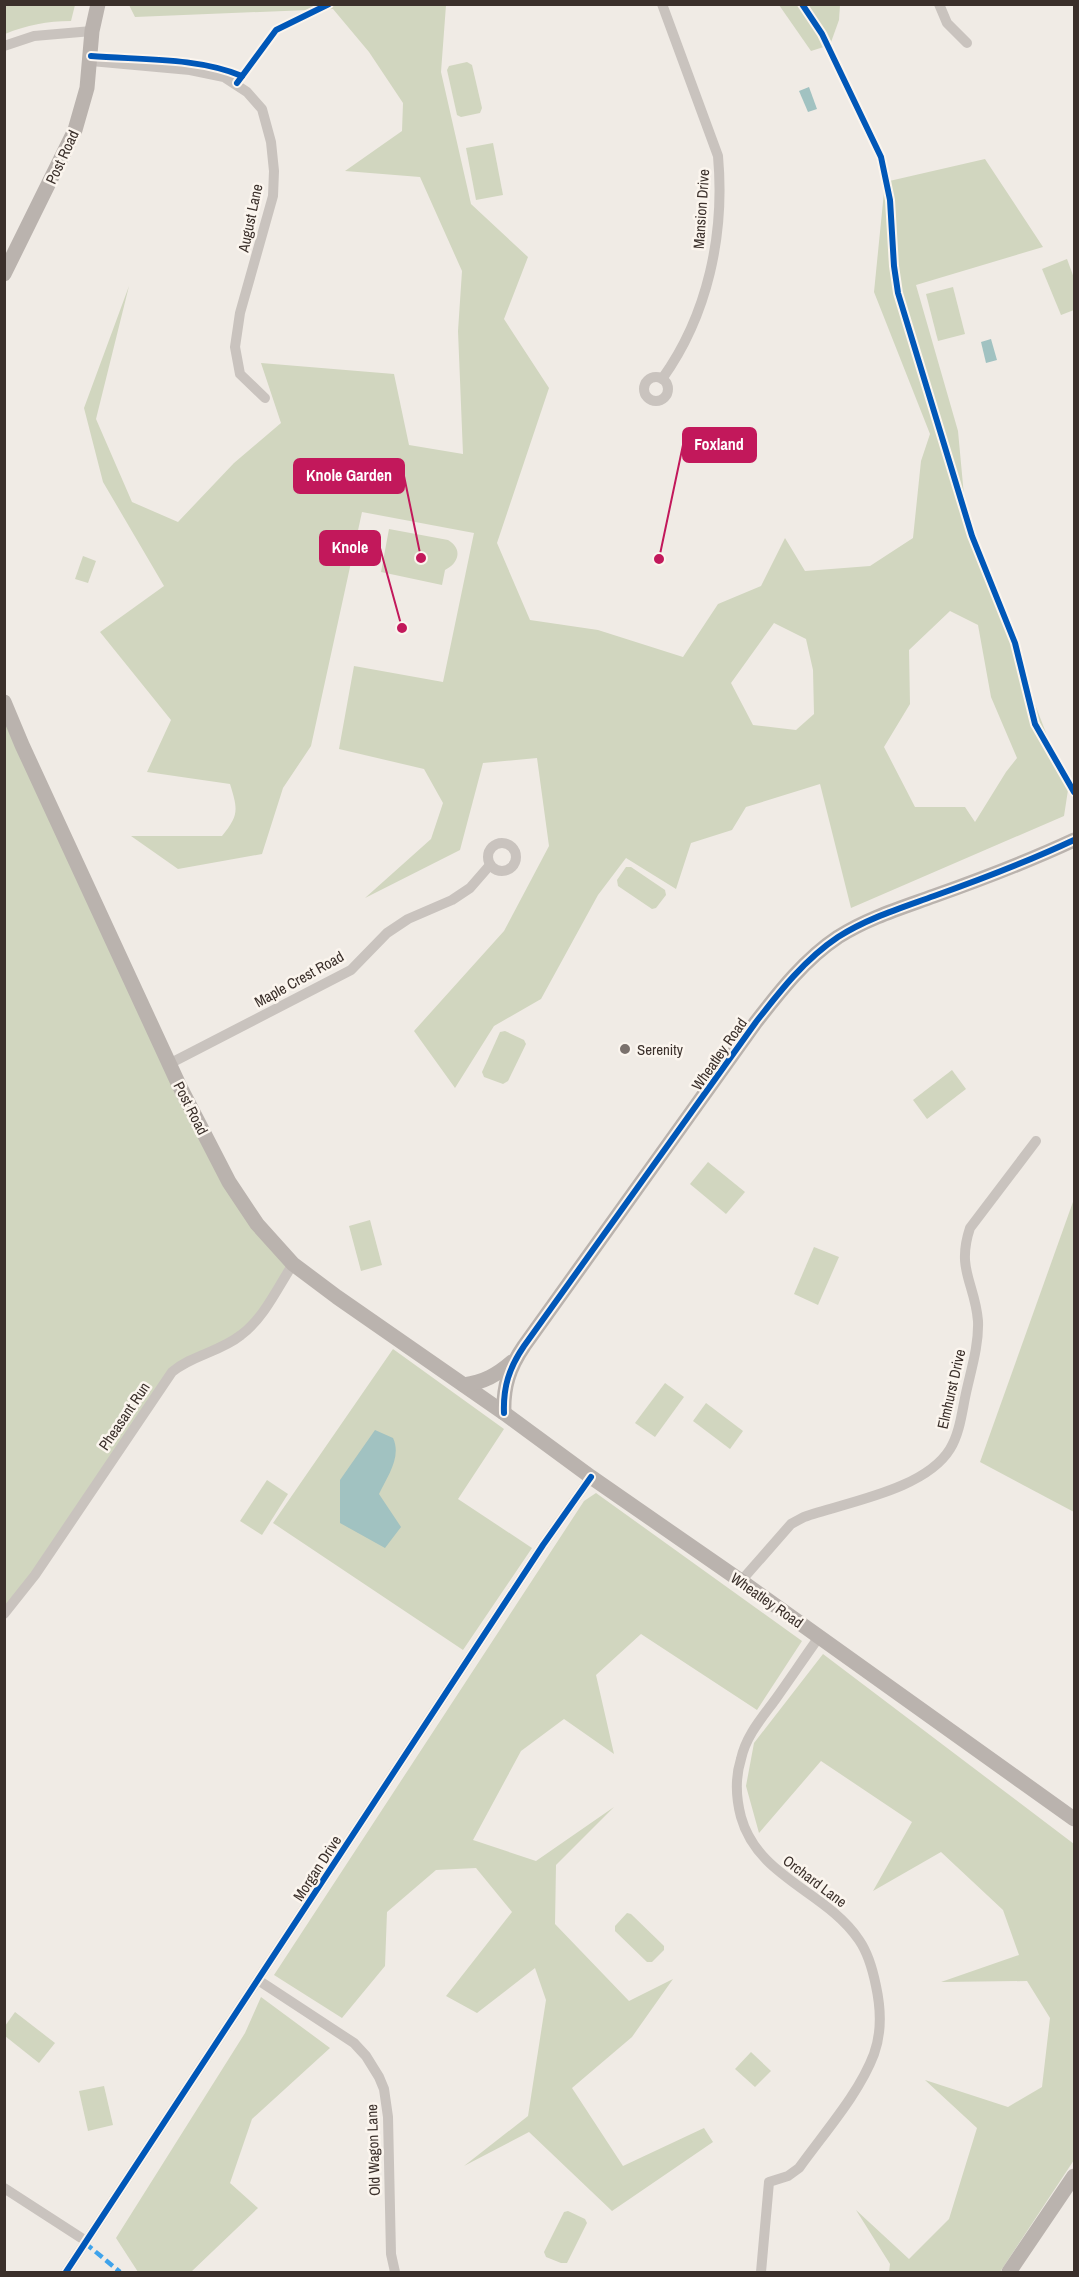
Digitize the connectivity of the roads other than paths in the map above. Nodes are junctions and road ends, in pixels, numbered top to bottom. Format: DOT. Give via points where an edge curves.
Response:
graph roads {
  1 [pos="89,4"];
  2 [pos="98,4"];
  3 [pos="662,4"];
  4 [pos="939,4"];
  5 [pos="92,31"];
  6 [pos="967,43"];
  7 [pos="4,46"];
  8 [pos="91,61"];
  9 [pos="4,274"];
  10 [pos="662,379"];
  11 [pos="265,398"];
  12 [pos="4,702"];
  13 [pos="1074,840"];
  14 [pos="490,865"];
  15 [pos="169,1064"];
  16 [pos="1036,1141"];
  17 [pos="293,1264"];
  18 [pos="515,1360"];
  19 [pos="464,1385"];
  20 [pos="504,1413"];
  21 [pos="591,1477"];
  22 [pos="741,1581"];
  23 [pos="4,1614"];
  24 [pos="819,1636"];
  25 [pos="1074,1819"];
  26 [pos="258,1980"];
  27 [pos="1074,2176"];
  28 [pos="4,2188"];
  29 [pos="86,2241"];
  30 [pos="66,2272"];
  31 [pos="395,2272"];
  32 [pos="760,2272"];
  33 [pos="1009,2272"];
  1 -- 5 [label="main road, Post Road"];
  2 -- 5 [label="main road, Post Road"];
  3 -- 10 [label="street, Mansion Drive" via="718,156 720,175 709,282 698,316"];
  4 -- 6 [label="street" via="947,23"];
  5 -- 7 [label="street" via="34,36"];
  5 -- 8 [label="main road, Post Road"];
  8 -- 9 [label="main road, Post Road" via="75,129"];
  8 -- 11 [label="street, August Lane" via="224,76 248,92 262,110 271,142 273,196 240,313 235,346 240,374"];
  12 -- 15 [label="main road, Post Road"];
  13 -- 18 [label="main road, Wheatley Road" via="872,918 809,959 756,1022"];
  14 -- 15 [label="street, Maple Crest Road" via="470,888 452,900 387,933 351,970"];
  15 -- 17 [label="main road, Post Road" via="229,1182 257,1224"];
  16 -- 22 [label="street, Elmhurst Drive" via="970,1228 965,1241 964,1264 978,1320 977,1338 958,1431 950,1450 935,1466 910,1481 791,1524"];
  17 -- 19 [label="main road, Post Road"];
  17 -- 23 [label="street, Pheasant Run" via="242,1335 184,1362 172,1372 35,1575"];
  18 -- 19 [label="main road, Wheatley Road" via="498,1374"];
  18 -- 20 [label="main road, Wheatley Road" via="505,1383"];
  19 -- 20 [label="main road, Post Road"];
  20 -- 21 [label="main road, Wheatley Road"];
  21 -- 22 [label="main road, Wheatley Road"];
  21 -- 26 [label="street, Morgan Drive"];
  22 -- 24 [label="main road, Wheatley Road"];
  24 -- 25 [label="main road, Wheatley Road"];
  24 -- 32 [label="street, Orchard Lane" via="747,1739 737,1776 738,1806 749,1837 766,1862 837,1914 860,1941 878,1992 879,2033 862,2078 799,2168 769,2182"];
  26 -- 29 [label="street, Morgan Drive"];
  26 -- 31 [label="street, Old Wagon Lane" via="354,2043 384,2089"];
  27 -- 33 [label="main road"];
  28 -- 29 [label="street"];
  29 -- 30 [label="street, Morgan Drive"];
}
